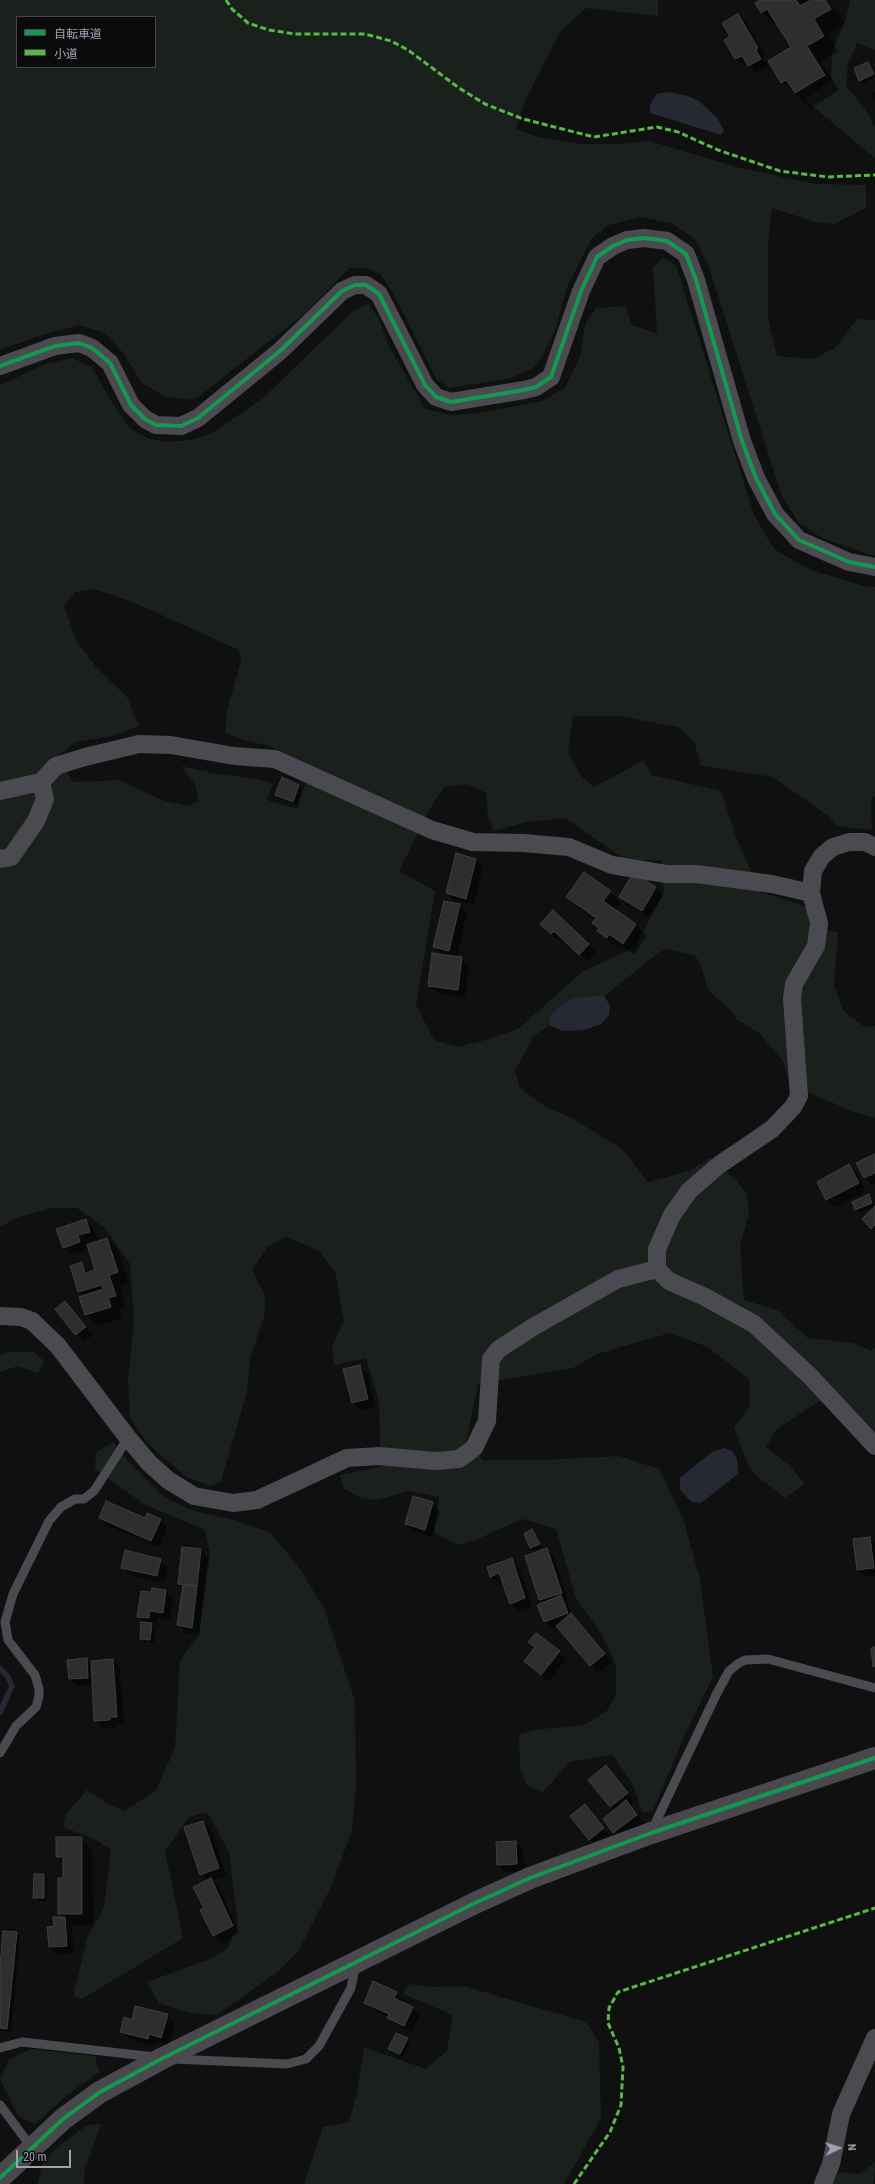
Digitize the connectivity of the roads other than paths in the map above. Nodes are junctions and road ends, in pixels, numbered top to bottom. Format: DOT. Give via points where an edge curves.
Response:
graph roads {
  1 [pos="0,366"];
  2 [pos="875,567"];
  3 [pos="41,782"];
  4 [pos="0,791"];
  5 [pos="875,847"];
  6 [pos="0,859"];
  7 [pos="811,893"];
  8 [pos="657,1269"];
  9 [pos="0,1316"];
  10 [pos="128,1438"];
  11 [pos="875,1446"];
  12 [pos="875,1688"];
  13 [pos="0,1753"];
  14 [pos="875,1758"];
  15 [pos="651,1833"];
  16 [pos="357,1962"];
  17 [pos="875,2038"];
  18 [pos="0,2048"];
  19 [pos="163,2058"];
  20 [pos="0,2105"];
  21 [pos="32,2148"];
  22 [pos="0,2178"];
  23 [pos="823,2184"];
  1 -- 2 [label="street" via="55,346 79,343 92,348 110,363 131,405 145,419 156,425 181,426 198,418 280,351 342,291 355,285 366,285 379,294 425,385 436,397 452,402 524,390 536,387 551,377 581,290 597,257 627,240 644,238 667,241 686,254 696,280 742,441 756,478 775,514 799,540 849,562"];
  3 -- 4 [label="street"];
  3 -- 6 [label="street" via="45,799 36,821 11,857"];
  3 -- 7 [label="street" via="56,766 139,744 170,745 234,756 275,759 432,830 474,842 569,847 612,865 666,874 696,874 772,884"];
  5 -- 7 [label="street" via="865,842 849,842 833,847 822,856 813,871"];
  7 -- 8 [label="street" via="819,923 816,946 794,984 792,998 799,1096 793,1107 772,1129 719,1165 689,1191 672,1215 657,1249"];
  8 -- 10 [label="street" via="618,1279 533,1326 498,1349 491,1360 487,1421 474,1448 459,1459 436,1461 379,1456 347,1458 256,1500 233,1503 194,1496 168,1480 149,1463"];
  8 -- 11 [label="street" via="669,1281 754,1324 810,1376"];
  9 -- 10 [label="street" via="32,1322 53,1341 112,1414"];
  10 -- 13 [label="lane" via="94,1491 84,1499 75,1499 61,1507 49,1521 13,1594 5,1622 8,1640 35,1675 39,1696 36,1708 16,1726"];
  12 -- 15 [label="lane" via="768,1659 745,1660 739,1663 729,1671 717,1693"];
  14 -- 15 [label="street"];
  15 -- 16 [label="street" via="530,1878"];
  16 -- 19 [label="street"];
  16 -- 19 [label="lane" via="351,1988 318,2046 306,2058 287,2064"];
  17 -- 23 [label="street" via="841,2114 831,2164"];
  18 -- 19 [label="lane" via="22,2042"];
  19 -- 21 [label="street" via="100,2092 63,2119"];
  20 -- 21 [label="lane"];
  21 -- 22 [label="street"];
}
